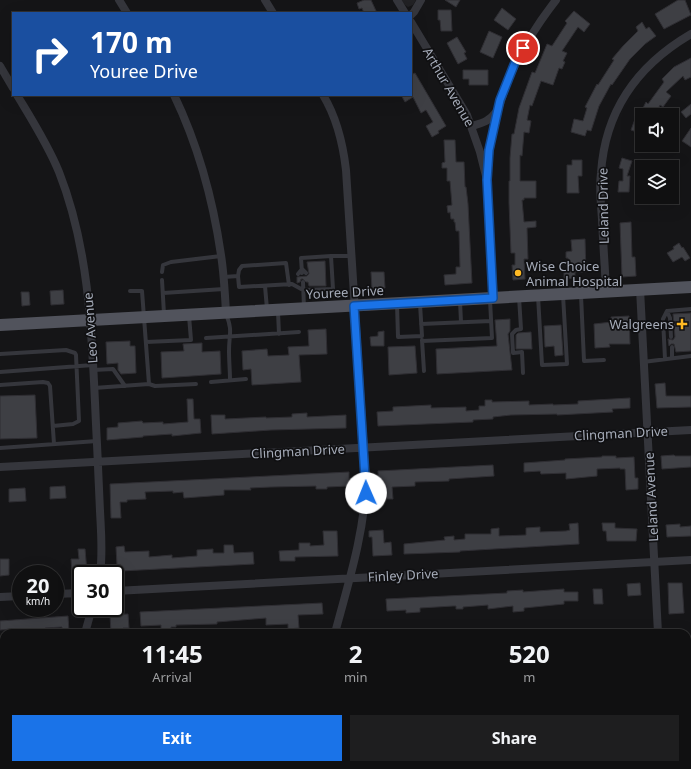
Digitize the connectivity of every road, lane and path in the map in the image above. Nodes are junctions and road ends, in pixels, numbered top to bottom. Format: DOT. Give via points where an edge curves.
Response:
graph roads {
  1 [pos="119,0"];
  2 [pos="265,0"];
  3 [pos="397,0"];
  4 [pos="421,0"];
  5 [pos="556,0"];
  6 [pos="126,12"];
  7 [pos="272,12"];
  8 [pos="404,12"];
  9 [pos="412,13"];
  10 [pos="412,24"];
  11 [pos="691,34"];
  12 [pos="0,66"];
  13 [pos="12,86"];
  14 [pos="18,96"];
  15 [pos="174,96"];
  16 [pos="324,96"];
  17 [pos="498,108"];
  18 [pos="472,126"];
  19 [pos="487,180"];
  20 [pos="221,256"];
  21 [pos="331,256"];
  22 [pos="351,256"];
  23 [pos="160,271"];
  24 [pos="302,272"];
  25 [pos="238,276"];
  26 [pos="223,277"];
  27 [pos="160,280"];
  28 [pos="303,284"];
  29 [pos="289,285"];
  30 [pos="265,286"];
  31 [pos="691,287"];
  32 [pos="224,289"];
  33 [pos="640,289"];
  34 [pos="130,291"];
  35 [pos="606,292"];
  36 [pos="163,293"];
  37 [pos="580,293"];
  38 [pos="563,294"];
  39 [pos="538,295"];
  40 [pos="519,297"];
  41 [pos="492,298"];
  42 [pos="460,300"];
  43 [pos="420,302"];
  44 [pos="396,303"];
  45 [pos="354,306"];
  46 [pos="304,309"];
  47 [pos="691,309"];
  48 [pos="272,310"];
  49 [pos="667,311"];
  50 [pos="226,313"];
  51 [pos="189,315"];
  52 [pos="164,316"];
  53 [pos="144,317"];
  54 [pos="89,320"];
  55 [pos="491,321"];
  56 [pos="461,322"];
  57 [pos="422,324"];
  58 [pos="0,325"];
  59 [pos="299,332"];
  60 [pos="279,334"];
  61 [pos="230,336"];
  62 [pos="422,336"];
  63 [pos="671,337"];
  64 [pos="206,338"];
  65 [pos="422,341"];
  66 [pos="146,342"];
  67 [pos="672,347"];
  68 [pos="0,354"];
  69 [pos="691,356"];
  70 [pos="672,358"];
  71 [pos="665,359"];
  72 [pos="604,360"];
  73 [pos="643,362"];
  74 [pos="77,367"];
  75 [pos="93,368"];
  76 [pos="424,371"];
  77 [pos="0,372"];
  78 [pos="523,373"];
  79 [pos="246,379"];
  80 [pos="230,380"];
  81 [pos="211,382"];
  82 [pos="149,384"];
  83 [pos="196,384"];
  84 [pos="0,385"];
  85 [pos="125,386"];
  86 [pos="94,388"];
  87 [pos="53,426"];
  88 [pos="691,430"];
  89 [pos="647,432"];
  90 [pos="97,442"];
  91 [pos="54,444"];
  92 [pos="363,447"];
  93 [pos="0,448"];
  94 [pos="98,462"];
  95 [pos="0,467"];
  96 [pos="691,560"];
  97 [pos="654,562"];
  98 [pos="100,565"];
  99 [pos="350,578"];
  100 [pos="124,591"];
  101 [pos="12,596"];
  102 [pos="0,597"];
  103 [pos="89,617"];
  104 [pos="86,629"];
  105 [pos="337,629"];
  106 [pos="658,629"];
  1 -- 6 [label="street"];
  2 -- 7 [label="street"];
  3 -- 8 [label="street"];
  4 -- 9 [label="street"];
  5 -- 17 [label="street" via="516,60"];
  10 -- 18 [label="street, Arthur Avenue"];
  11 -- 35 [label="street, Leland Drive" via="668,49 638,77 626,93 610,128 600,183"];
  12 -- 13 [label="street"];
  14 -- 54 [label="street, Leo Avenue" via="53,160 69,201 84,265"];
  15 -- 20 [label="street" via="210,195"];
  16 -- 22 [label="street" via="335,119 344,158"];
  17 -- 18 [label="street" via="492,118"];
  17 -- 19 [label="street"];
  18 -- 19 [label="street, Arthur Avenue"];
  19 -- 41 [label="street, Arthur Avenue"];
  20 -- 23 [label="lane" via="171,262 163,265"];
  20 -- 26 [label="street"];
  21 -- 22 [label="lane"];
  21 -- 24 [label="lane" via="301,258"];
  21 -- 28 [label="lane" via="333,289"];
  22 -- 45 [label="street"];
  25 -- 26 [label="lane"];
  25 -- 29 [label="lane" via="242,266 286,263"];
  25 -- 30 [label="lane" via="239,287"];
  26 -- 32 [label="street"];
  27 -- 36 [label="lane"];
  28 -- 29 [label="lane"];
  28 -- 46 [label="lane"];
  29 -- 30 [label="lane"];
  30 -- 48 [label="lane"];
  31 -- 33 [label="main road, Youree Drive"];
  32 -- 36 [label="lane"];
  32 -- 50 [label="street"];
  33 -- 35 [label="main road, Youree Drive"];
  33 -- 73 [label="street, Leland Avenue"];
  34 -- 53 [label="lane" via="142,291"];
  35 -- 37 [label="main road, Youree Drive"];
  36 -- 52 [label="lane"];
  37 -- 38 [label="main road, Youree Drive"];
  37 -- 72 [label="lane" via="584,361"];
  38 -- 39 [label="main road, Youree Drive"];
  38 -- 39 [label="lane" via="567,364 542,365"];
  39 -- 40 [label="main road, Youree Drive"];
  40 -- 41 [label="main road, Youree Drive"];
  40 -- 78 [label="lane" via="520,329 513,331 512,340 513,353 522,352"];
  41 -- 42 [label="main road, Youree Drive"];
  41 -- 55 [label="lane"];
  42 -- 43 [label="main road, Youree Drive"];
  42 -- 56 [label="lane"];
  43 -- 44 [label="main road, Youree Drive"];
  43 -- 57 [label="lane"];
  44 -- 45 [label="main road, Youree Drive"];
  44 -- 62 [label="lane" via="398,337"];
  45 -- 46 [label="main road, Youree Drive"];
  45 -- 92 [label="street"];
  46 -- 48 [label="main road, Youree Drive"];
  47 -- 49 [label="lane"];
  48 -- 50 [label="main road, Youree Drive"];
  48 -- 60 [label="lane"];
  49 -- 63 [label="lane"];
  49 -- 71 [label="lane" via="663,319"];
  50 -- 51 [label="main road, Youree Drive"];
  50 -- 61 [label="lane" via="231,325"];
  51 -- 52 [label="main road, Youree Drive"];
  51 -- 66 [label="lane" via="191,340"];
  52 -- 53 [label="main road, Youree Drive"];
  53 -- 54 [label="main road, Youree Drive"];
  53 -- 66 [label="lane"];
  54 -- 58 [label="main road, Youree Drive"];
  54 -- 75 [label="street, Leo Avenue"];
  55 -- 56 [label="lane"];
  55 -- 65 [label="lane" via="492,338"];
  56 -- 57 [label="lane"];
  57 -- 62 [label="lane"];
  59 -- 60 [label="lane"];
  60 -- 61 [label="lane"];
  61 -- 64 [label="lane"];
  61 -- 80 [label="lane"];
  62 -- 65 [label="lane"];
  65 -- 76 [label="lane"];
  66 -- 82 [label="lane"];
  67 -- 70 [label="lane"];
  68 -- 74 [label="lane" via="71,351 76,355"];
  69 -- 70 [label="lane"];
  70 -- 71 [label="lane"];
  71 -- 73 [label="lane"];
  73 -- 89 [label="street, Leland Avenue"];
  74 -- 75 [label="lane"];
  74 -- 77 [label="lane"];
  74 -- 87 [label="lane" via="79,421"];
  75 -- 85 [label="lane" via="113,369"];
  75 -- 86 [label="street, Leo Avenue"];
  79 -- 80 [label="lane"];
  80 -- 81 [label="lane"];
  82 -- 83 [label="lane"];
  82 -- 85 [label="lane"];
  84 -- 87 [label="lane" via="48,383"];
  85 -- 86 [label="lane"];
  86 -- 90 [label="street, Leo Avenue"];
  87 -- 91 [label="lane"];
  88 -- 89 [label="street, Clingman Drive"];
  89 -- 92 [label="street, Clingman Drive"];
  89 -- 97 [label="street, Leland Avenue"];
  90 -- 91 [label="lane"];
  90 -- 94 [label="street, Leo Avenue"];
  91 -- 93 [label="lane"];
  92 -- 94 [label="street, Clingman Drive"];
  92 -- 99 [label="street" via="366,483 364,517"];
  94 -- 95 [label="street, Clingman Drive"];
  94 -- 98 [label="street, Leo Avenue" via="102,538"];
  96 -- 97 [label="street, Finley Drive"];
  97 -- 99 [label="street, Finley Drive"];
  97 -- 106 [label="street, Leland Avenue"];
  99 -- 100 [label="street, Finley Drive"];
  99 -- 105 [label="street"];
  101 -- 102 [label="street"];
  103 -- 104 [label="street"];
}
